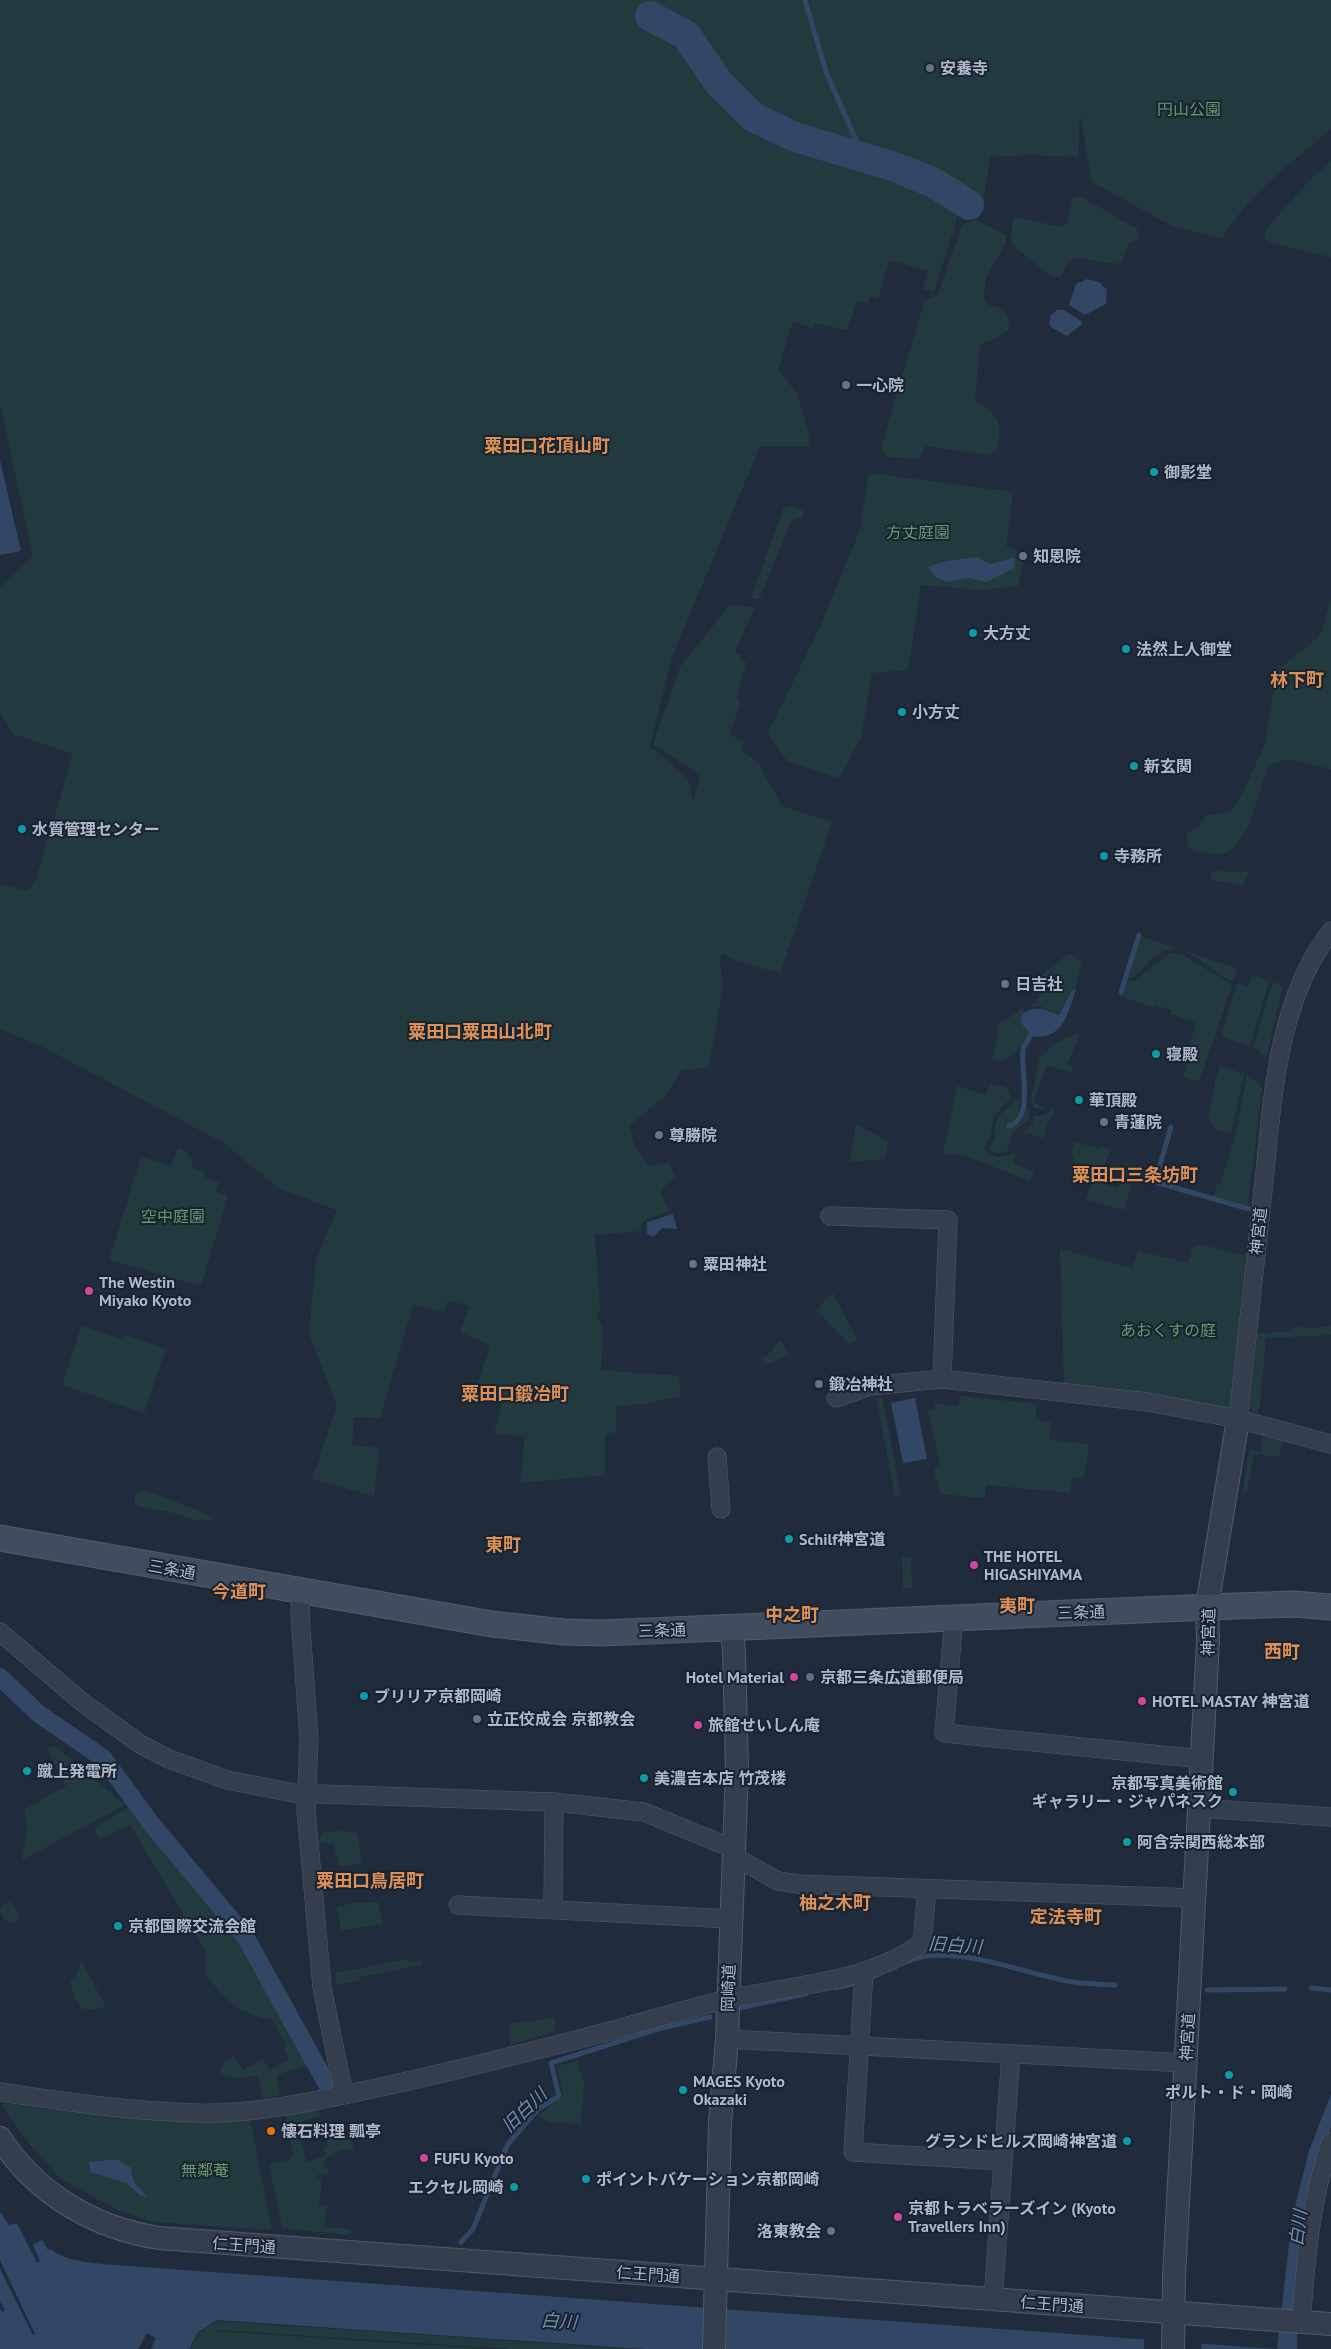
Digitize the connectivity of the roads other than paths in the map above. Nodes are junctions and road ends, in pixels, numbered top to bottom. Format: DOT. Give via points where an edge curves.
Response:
graph roads {
  1 [pos="1331,931"];
  2 [pos="830,1216"];
  3 [pos="942,1379"];
  4 [pos="836,1398"];
  5 [pos="1238,1419"];
  6 [pos="1331,1444"];
  7 [pos="717,1457"];
  8 [pos="720,1509"];
  9 [pos="0,1538"];
  10 [pos="301,1592"];
  11 [pos="1331,1607"];
  12 [pos="1207,1608"];
  13 [pos="954,1617"];
  14 [pos="731,1627"];
  15 [pos="0,1632"];
  16 [pos="1202,1759"];
  17 [pos="308,1792"];
  18 [pos="554,1802"];
  19 [pos="1199,1808"];
  20 [pos="1331,1817"];
  21 [pos="734,1853"];
  22 [pos="926,1888"];
  23 [pos="1196,1898"];
  24 [pos="458,1905"];
  25 [pos="553,1908"];
  26 [pos="731,1919"];
  27 [pos="863,1978"];
  28 [pos="728,1999"];
  29 [pos="726,2039"];
  30 [pos="859,2046"];
  31 [pos="1011,2054"];
  32 [pos="1186,2063"];
  33 [pos="0,2092"];
  34 [pos="344,2095"];
  35 [pos="0,2138"];
  36 [pos="1331,2142"];
  37 [pos="1003,2161"];
  38 [pos="716,2279"];
  39 [pos="993,2300"];
  40 [pos="1296,2318"];
  41 [pos="1331,2324"];
  42 [pos="1173,2332"];
  43 [pos="714,2349"];
  1 -- 5 [label="street, 神宮道" via="1304,974 1282,1046 1272,1106"];
  2 -- 3 [label="street" via="948,1220"];
  3 -- 4 [label="street" via="870,1386"];
  3 -- 5 [label="street" via="1116,1397"];
  5 -- 6 [label="street"];
  5 -- 12 [label="street, 神宮道"];
  7 -- 8 [label="street"];
  9 -- 10 [label="main road, 三条通"];
  10 -- 14 [label="main road, 三条通" via="492,1624 554,1631"];
  10 -- 17 [label="street" via="309,1739"];
  11 -- 12 [label="main road, 三条通" via="1293,1604"];
  12 -- 13 [label="main road, 三条通"];
  12 -- 16 [label="street, 神宮道"];
  13 -- 14 [label="main road, 三条通"];
  13 -- 16 [label="street" via="944,1733"];
  14 -- 21 [label="street, 岡崎道" via="737,1770"];
  15 -- 17 [label="street" via="82,1702 154,1752 197,1770 246,1784 294,1794"];
  16 -- 19 [label="street, 神宮道"];
  17 -- 18 [label="street"];
  17 -- 34 [label="street" via="306,1810 322,1987"];
  18 -- 21 [label="street" via="644,1812"];
  18 -- 25 [label="street"];
  19 -- 20 [label="street"];
  19 -- 23 [label="street, 神宮道"];
  21 -- 22 [label="street" via="778,1881"];
  21 -- 26 [label="street, 岡崎道"];
  22 -- 23 [label="street"];
  22 -- 27 [label="street" via="922,1943"];
  23 -- 32 [label="street, 神宮道"];
  24 -- 25 [label="street"];
  25 -- 26 [label="street"];
  26 -- 28 [label="street, 岡崎道"];
  27 -- 28 [label="street" via="852,1976"];
  27 -- 30 [label="street"];
  28 -- 29 [label="street, 岡崎道"];
  28 -- 34 [label="street" via="494,2062"];
  29 -- 30 [label="street"];
  29 -- 38 [label="street, 岡崎道" via="720,2122"];
  30 -- 31 [label="street"];
  30 -- 37 [label="street" via="853,2152"];
  31 -- 32 [label="street"];
  31 -- 37 [label="street"];
  32 -- 42 [label="street, 神宮道"];
  33 -- 34 [label="street" via="110,2108 196,2113 254,2110"];
  35 -- 38 [label="street, 仁王門通" via="25,2170 60,2200 100,2222 144,2236"];
  36 -- 40 [label="street" via="1310,2221"];
  37 -- 39 [label="street"];
  38 -- 39 [label="street, 仁王門通"];
  38 -- 43 [label="street, 岡崎道"];
  39 -- 42 [label="street, 仁王門通"];
  40 -- 41 [label="street, 仁王門通"];
  40 -- 42 [label="street, 仁王門通"];
}
